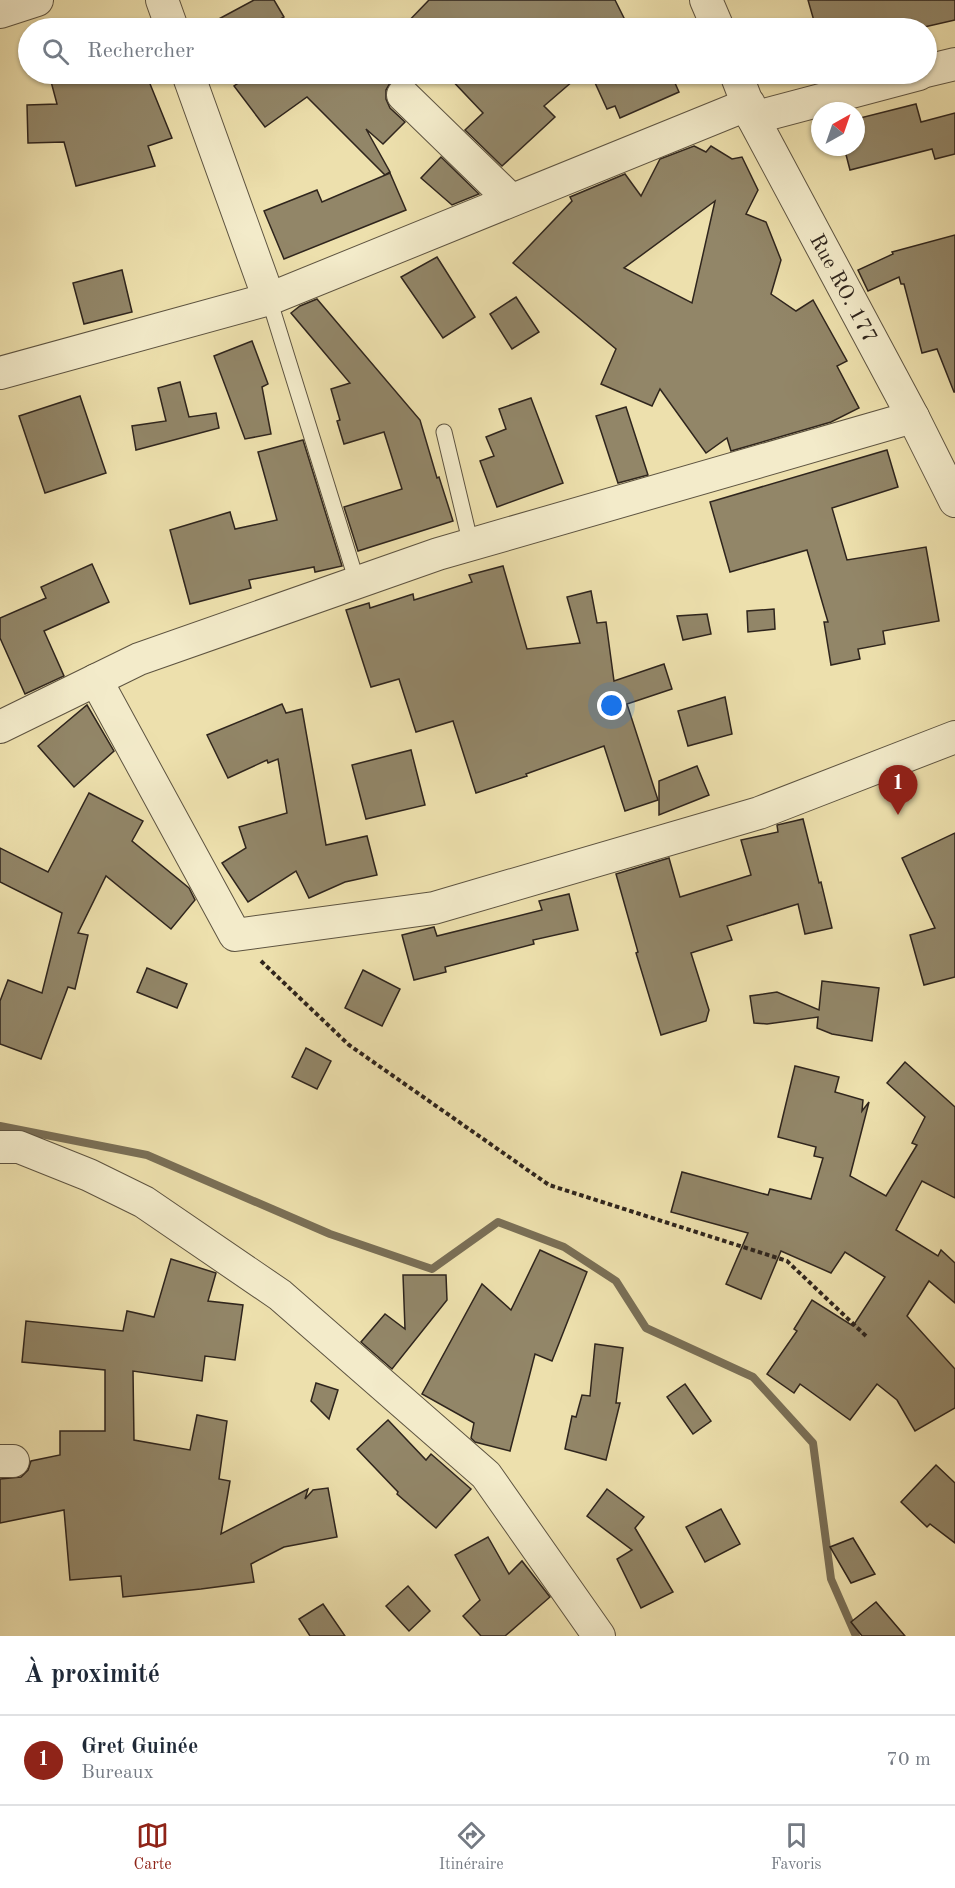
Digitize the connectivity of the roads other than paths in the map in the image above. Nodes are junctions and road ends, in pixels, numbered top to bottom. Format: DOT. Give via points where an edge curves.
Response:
graph roads {
  1 [pos="37,0"];
  2 [pos="162,0"];
  3 [pos="706,0"];
  4 [pos="0,12"];
  5 [pos="168,18"];
  6 [pos="714,18"];
  7 [pos="955,64"];
  8 [pos="937,68"];
  9 [pos="192,84"];
  10 [pos="740,84"];
  11 [pos="874,84"];
  12 [pos="403,95"];
  13 [pos="751,111"];
  14 [pos="511,200"];
  15 [pos="269,298"];
  16 [pos="0,374"];
  17 [pos="913,417"];
  18 [pos="444,432"];
  19 [pos="955,501"];
  20 [pos="471,544"];
  21 [pos="357,582"];
  22 [pos="96,680"];
  23 [pos="0,727"];
  24 [pos="955,738"];
  25 [pos="0,1147"];
  26 [pos="599,1636"];
  1 -- 4 [label="street"];
  2 -- 5 [label="street"];
  3 -- 6 [label="street"];
  7 -- 8 [label="street"];
  9 -- 15 [label="street"];
  10 -- 13 [label="street, Rue RO. 177"];
  11 -- 13 [label="street"];
  12 -- 14 [label="street"];
  13 -- 14 [label="street"];
  13 -- 17 [label="street, Rue RO. 177"];
  14 -- 15 [label="street"];
  15 -- 16 [label="street"];
  15 -- 21 [label="lane"];
  17 -- 19 [label="street, Rue RO. 177"];
  17 -- 20 [label="street"];
  18 -- 20 [label="lane"];
  20 -- 21 [label="street"];
  21 -- 22 [label="street" via="139,659"];
  22 -- 23 [label="street"];
  22 -- 24 [label="street" via="235,935 434,908 759,813"];
  25 -- 26 [label="street" via="19,1147 144,1202 280,1295 486,1475"];
}
